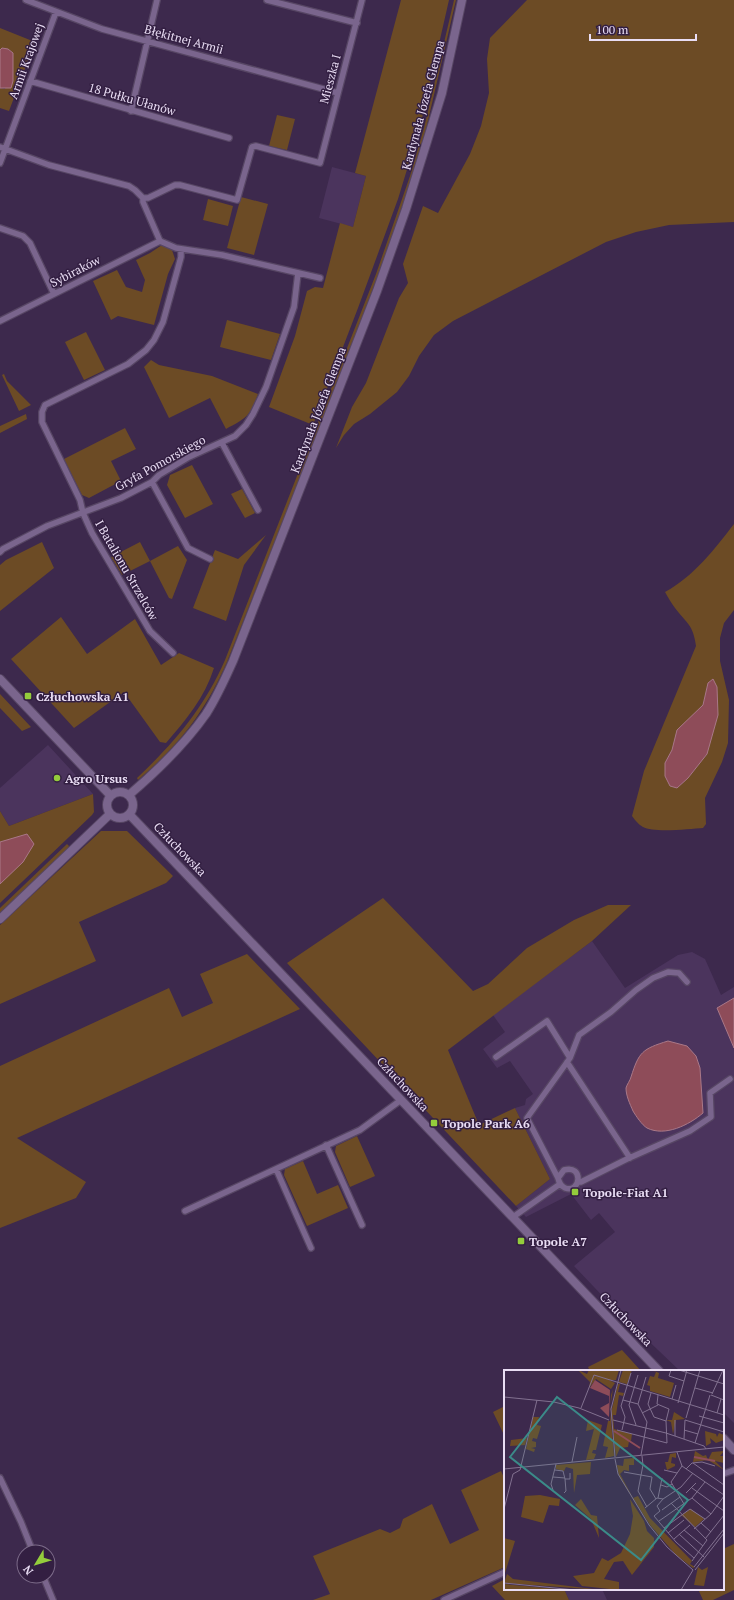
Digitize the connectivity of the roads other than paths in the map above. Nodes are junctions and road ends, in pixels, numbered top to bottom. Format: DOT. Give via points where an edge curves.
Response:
graph roads {
  1 [pos="26,0"];
  2 [pos="157,0"];
  3 [pos="267,0"];
  4 [pos="362,0"];
  5 [pos="462,0"];
  6 [pos="56,12"];
  7 [pos="357,23"];
  8 [pos="148,41"];
  9 [pos="30,81"];
  10 [pos="338,93"];
  11 [pos="130,111"];
  12 [pos="229,138"];
  13 [pos="3,148"];
  14 [pos="0,163"];
  15 [pos="143,198"];
  16 [pos="0,228"];
  17 [pos="160,241"];
  18 [pos="181,249"];
  19 [pos="298,273"];
  20 [pos="320,278"];
  21 [pos="54,294"];
  22 [pos="0,321"];
  23 [pos="222,443"];
  24 [pos="152,482"];
  25 [pos="258,510"];
  26 [pos="83,513"];
  27 [pos="0,552"];
  28 [pos="210,559"];
  29 [pos="173,652"];
  30 [pos="0,679"];
  31 [pos="110,795"];
  32 [pos="129,795"];
  33 [pos="110,814"];
  34 [pos="129,814"];
  35 [pos="0,919"];
  36 [pos="687,982"];
  37 [pos="496,1057"];
  38 [pos="569,1060"];
  39 [pos="730,1079"];
  40 [pos="400,1100"];
  41 [pos="326,1145"];
  42 [pos="630,1158"];
  43 [pos="276,1169"];
  44 [pos="558,1178"];
  45 [pos="578,1182"];
  46 [pos="560,1184"];
  47 [pos="185,1211"];
  48 [pos="513,1217"];
  49 [pos="362,1225"];
  50 [pos="311,1248"];
  51 [pos="658,1370"];
  52 [pos="724,1439"];
  53 [pos="734,1450"];
  54 [pos="734,1470"];
  55 [pos="724,1474"];
  56 [pos="0,1478"];
  57 [pos="31,1544"];
  58 [pos="504,1572"];
  59 [pos="46,1584"];
  60 [pos="53,1600"];
  61 [pos="444,1600"];
  1 -- 6 [label="street, Błękitnej Armii"];
  2 -- 8 [label="street"];
  3 -- 7 [label="street"];
  4 -- 7 [label="street, Mieszka I"];
  5 -- 32 [label="main road, Kardynała Józefa Glempa" via="442,93 406,209 377,291 233,661 206,714 170,756"];
  6 -- 8 [label="street, Błękitnej Armii" via="102,29"];
  6 -- 9 [label="street, Armii Krajowej"];
  7 -- 10 [label="street, Mieszka I"];
  8 -- 10 [label="street, Błękitnej Armii"];
  8 -- 11 [label="street"];
  9 -- 11 [label="street, 18 Pułku Ułanów"];
  9 -- 13 [label="street, Armii Krajowej"];
  10 -- 15 [label="street, Mieszka I" via="320,163 256,146 251,149 237,200 180,185"];
  11 -- 12 [label="street, 18 Pułku Ułanów"];
  13 -- 14 [label="street, Armii Krajowej"];
  13 -- 15 [label="street" via="49,165 129,186"];
  15 -- 17 [label="street"];
  16 -- 21 [label="street" via="22,236 30,242"];
  17 -- 18 [label="street"];
  17 -- 21 [label="street, Sybiraków"];
  18 -- 19 [label="street" via="222,255"];
  18 -- 26 [label="street, I Batalionu Strzelców" via="163,322 146,350 128,364 45,405 42,412 42,422 80,500"];
  19 -- 20 [label="street"];
  19 -- 23 [label="street, Gryfa Pomorskiego" via="294,307 266,387 246,425 235,436"];
  21 -- 22 [label="street, Sybiraków"];
  23 -- 24 [label="street, Gryfa Pomorskiego" via="190,457 159,475"];
  23 -- 25 [label="street"];
  24 -- 26 [label="street, Gryfa Pomorskiego"];
  24 -- 28 [label="street" via="188,548"];
  26 -- 27 [label="street, Gryfa Pomorskiego" via="47,526"];
  26 -- 29 [label="street, I Batalionu Strzelców" via="150,631"];
  30 -- 31 [label="main road"];
  31 -- 32 [label="main road" via="121,791"];
  31 -- 33 [label="main road" via="106,805"];
  32 -- 34 [label="main road" via="133,806"];
  33 -- 34 [label="main road" via="120,818"];
  33 -- 35 [label="main road"];
  34 -- 40 [label="main road, Człuchowska"];
  36 -- 38 [label="street" via="679,973 668,972 653,978 579,1035"];
  37 -- 38 [label="street" via="547,1021"];
  38 -- 42 [label="street"];
  38 -- 44 [label="street" via="527,1118"];
  39 -- 42 [label="street" via="710,1093 710,1118 690,1131"];
  40 -- 41 [label="street" via="360,1130"];
  40 -- 48 [label="main road, Człuchowska"];
  41 -- 43 [label="street"];
  41 -- 49 [label="street"];
  42 -- 45 [label="street"];
  43 -- 47 [label="street"];
  43 -- 50 [label="street"];
  44 -- 45 [label="street" via="561,1172 570,1169 576,1173"];
  44 -- 46 [label="street"];
  45 -- 46 [label="street" via="571,1188 565,1188"];
  46 -- 48 [label="street"];
  48 -- 51 [label="main road, Człuchowska"];
  52 -- 53 [label="main road"];
  54 -- 55 [label="street"];
  56 -- 57 [label="street"];
  58 -- 61 [label="street"];
  59 -- 60 [label="street"];
}
